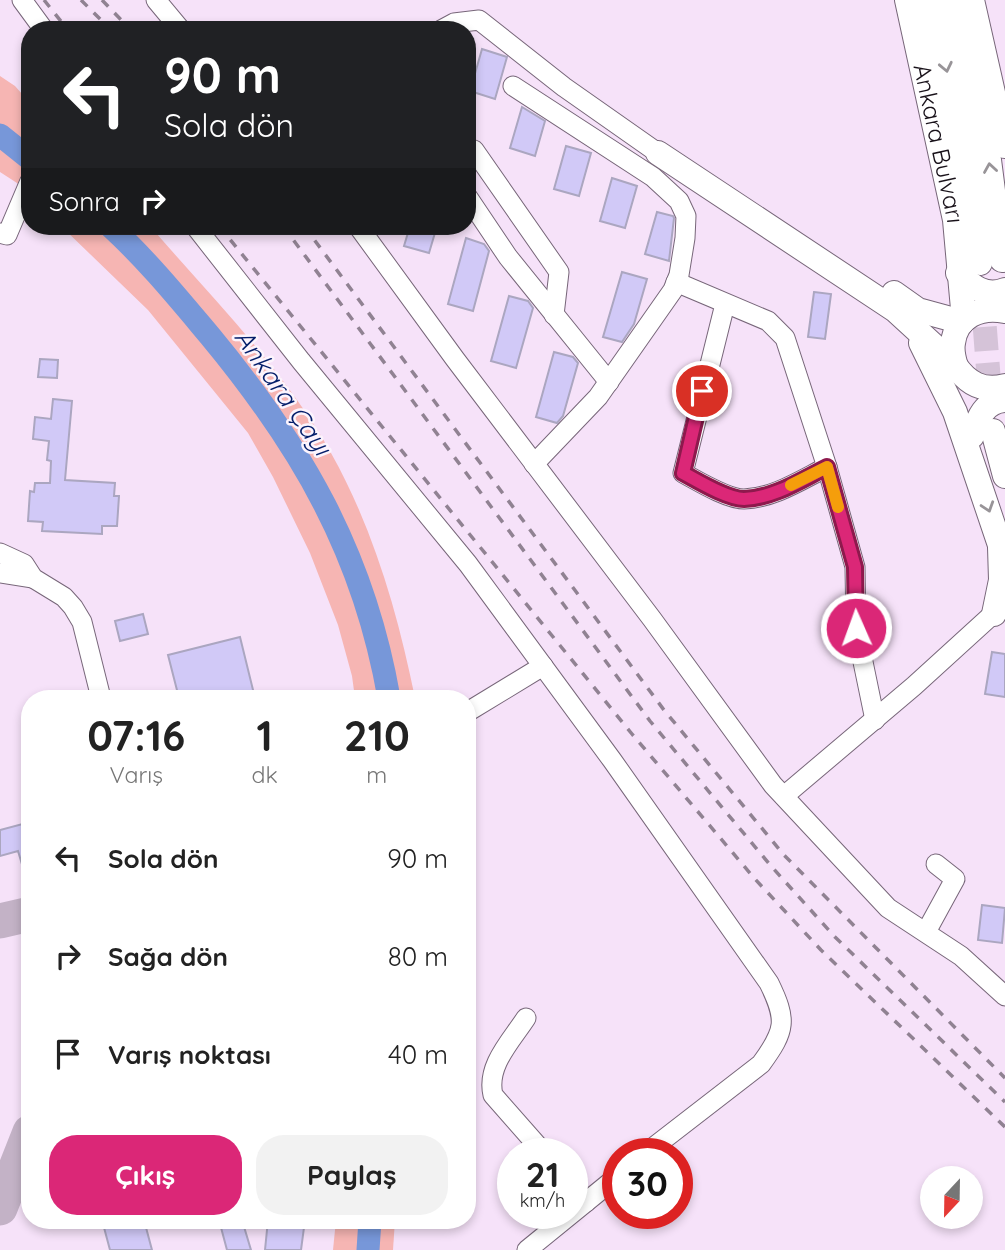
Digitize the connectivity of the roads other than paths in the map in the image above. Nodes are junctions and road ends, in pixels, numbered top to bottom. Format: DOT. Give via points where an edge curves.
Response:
graph roads {
  1 [pos="22,0"];
  2 [pos="156,0"];
  3 [pos="907,0"];
  4 [pos="930,0"];
  5 [pos="953,0"];
  6 [pos="972,0"];
  7 [pos="37,21"];
  8 [pos="174,21"];
  9 [pos="471,21"];
  10 [pos="513,86"];
  11 [pos="1005,146"];
  12 [pos="476,153"];
  13 [pos="658,153"];
  14 [pos="21,201"];
  15 [pos="476,209"];
  16 [pos="0,233"];
  17 [pos="202,235"];
  18 [pos="365,235"];
  19 [pos="975,271"];
  20 [pos="676,282"];
  21 [pos="1005,290"];
  22 [pos="725,304"];
  23 [pos="895,310"];
  24 [pos="1005,311"];
  25 [pos="554,315"];
  26 [pos="963,321"];
  27 [pos="955,365"];
  28 [pos="609,382"];
  29 [pos="1005,386"];
  30 [pos="1005,400"];
  31 [pos="979,441"];
  32 [pos="534,464"];
  33 [pos="827,467"];
  34 [pos="1005,476"];
  35 [pos="0,553"];
  36 [pos="1003,554"];
  37 [pos="0,573"];
  38 [pos="33,578"];
  39 [pos="1000,608"];
  40 [pos="543,666"];
  41 [pos="99,690"];
  42 [pos="476,707"];
  43 [pos="875,720"];
  44 [pos="784,796"];
  45 [pos="936,864"];
  46 [pos="926,932"];
  47 [pos="1003,988"];
  48 [pos="526,1018"];
  49 [pos="531,1138"];
  50 [pos="665,1138"];
  51 [pos="602,1189"];
  52 [pos="588,1200"];
  53 [pos="553,1229"];
  54 [pos="527,1250"];
  1 -- 7 [label="street"];
  2 -- 8 [label="street"];
  3 -- 19 [label="main road, Ankara Bulvarı" via="955,220"];
  4 -- 19 [label="main road, Ankara Bulvarı, one-way" via="966,163"];
  19 -- 5 [label="main road, Ankara Bulvarı, one-way" via="989,160"];
  6 -- 11 [label="main road"];
  9 -- 13 [label="street" via="479,20"];
  10 -- 20 [label="street" via="653,177 679,201 686,216"];
  12 -- 25 [label="street" via="559,272"];
  13 -- 23 [label="main road"];
  13 -- 26 [label="main road" via="918,310"];
  14 -- 16 [label="street" via="7,234"];
  15 -- 25 [label="street"];
  17 -- 40 [label="street" via="468,564"];
  18 -- 32 [label="street"];
  19 -- 21 [label="main road" via="983,292"];
  19 -- 26 [label="main road"];
  20 -- 22 [label="street"];
  20 -- 28 [label="street"];
  22 -- 33 [label="street" via="768,321 785,338"];
  22 -- 33 [label="street" via="683,473 742,499 777,492"];
  23 -- 27 [label="main road"];
  23 -- 31 [label="main road" via="920,341 956,412"];
  24 -- 26 [label="main road" via="983,310"];
  25 -- 28 [label="street"];
  26 -- 27 [label="main road" via="953,340"];
  27 -- 29 [label="main road" via="972,383 985,388"];
  27 -- 31 [label="main road"];
  28 -- 32 [label="street"];
  30 -- 31 [label="main road" via="986,407"];
  31 -- 34 [label="main road"];
  31 -- 36 [label="main road, one-way"];
  32 -- 44 [label="street"];
  33 -- 43 [label="street" via="855,567 856,628"];
  35 -- 38 [label="street" via="24,564"];
  36 -- 39 [label="main road"];
  37 -- 38 [label="street"];
  38 -- 41 [label="street" via="64,597 82,622"];
  39 -- 43 [label="street"];
  40 -- 42 [label="street"];
  40 -- 50 [label="street" via="769,983 779,1005 782,1025 761,1064"];
  43 -- 44 [label="street"];
  44 -- 46 [label="street" via="888,908"];
  45 -- 46 [label="street" via="955,879"];
  46 -- 47 [label="street"];
  48 -- 49 [label="street" via="494,1068 492,1088 493,1095"];
  51 -- 52 [label="street"];
  53 -- 54 [label="street"];
}
